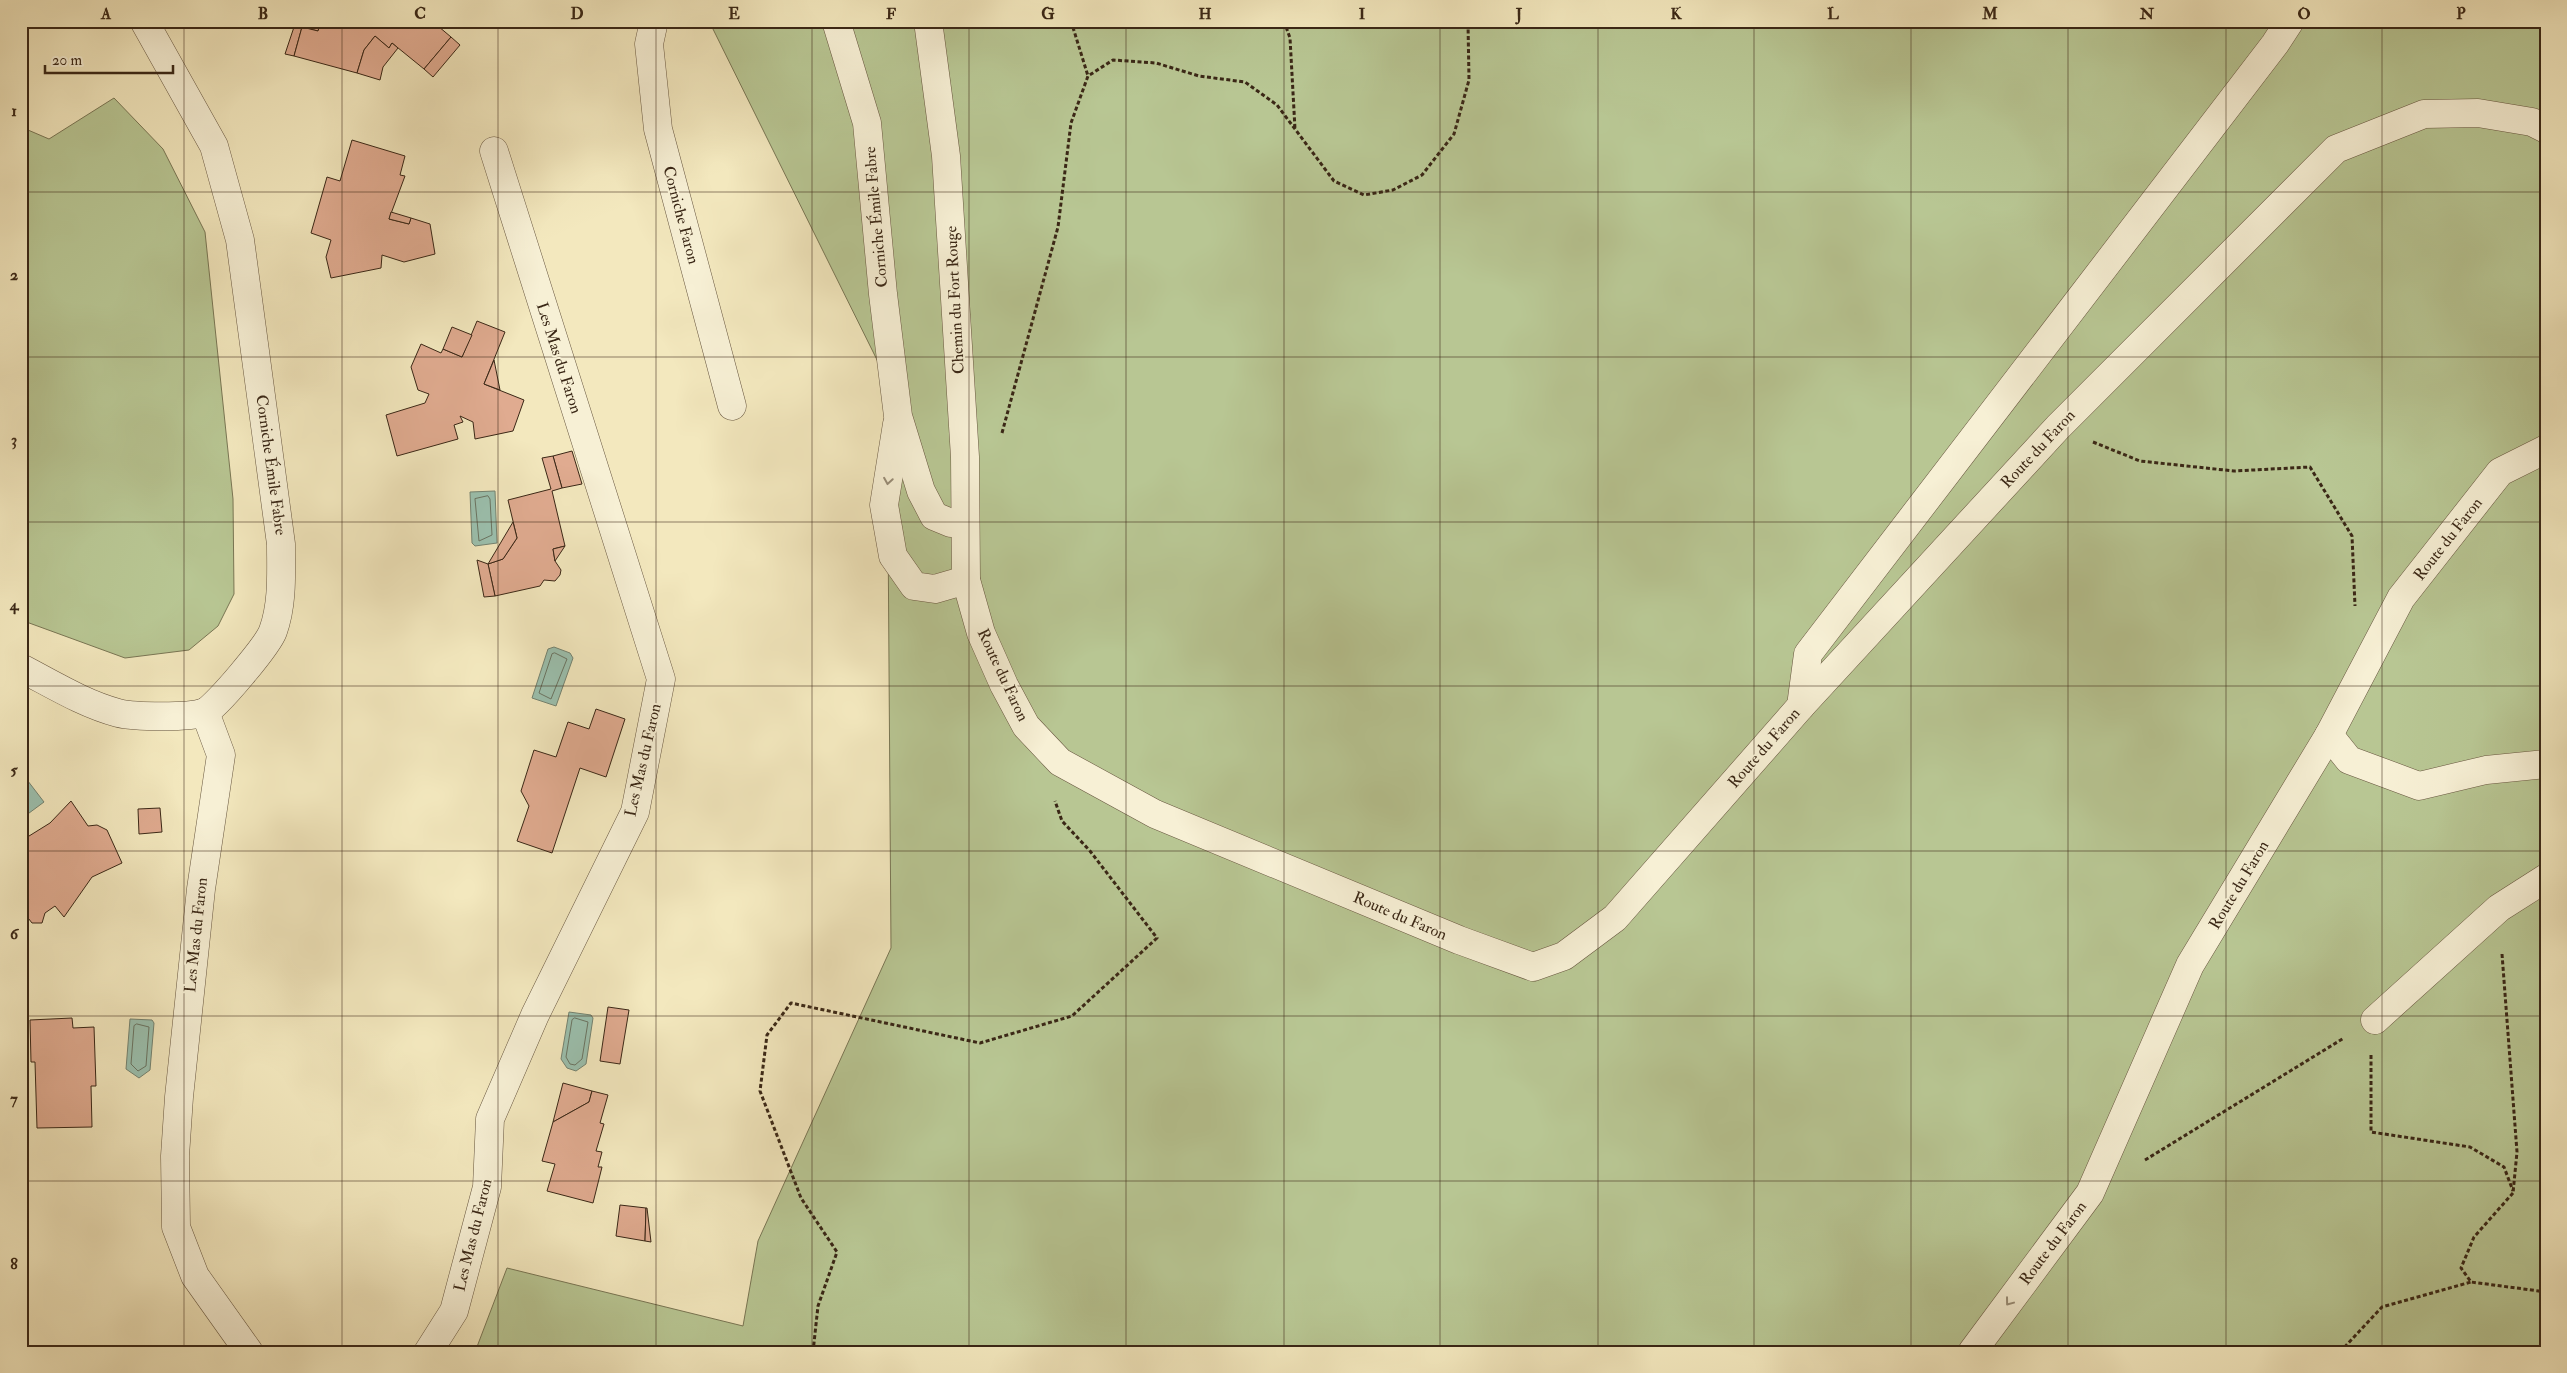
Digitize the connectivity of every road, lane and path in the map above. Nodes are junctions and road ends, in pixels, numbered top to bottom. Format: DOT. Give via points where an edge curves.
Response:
graph roads {
  1 [pos="144,21"];
  2 [pos="654,21"];
  3 [pos="836,21"];
  4 [pos="928,21"];
  5 [pos="1071,21"];
  6 [pos="1284,21"];
  7 [pos="2290,21"];
  8 [pos="1468,23"];
  9 [pos="1088,76"];
  10 [pos="1295,129"];
  11 [pos="2546,129"];
  12 [pos="494,151"];
  13 [pos="732,406"];
  14 [pos="898,416"];
  15 [pos="2058,427"];
  16 [pos="2546,449"];
  17 [pos="965,457"];
  18 [pos="965,523"];
  19 [pos="966,580"];
  20 [pos="2355,612"];
  21 [pos="21,668"];
  22 [pos="1801,706"];
  23 [pos="205,712"];
  24 [pos="2329,734"];
  25 [pos="2546,764"];
  26 [pos="1052,795"];
  27 [pos="2546,878"];
  28 [pos="2499,908"];
  29 [pos="2375,1020"];
  30 [pos="2141,1163"];
  31 [pos="2514,1192"];
  32 [pos="2471,1282"];
  33 [pos="2546,1294"];
  34 [pos="249,1352"];
  35 [pos="428,1352"];
  36 [pos="813,1352"];
  37 [pos="1972,1352"];
  38 [pos="2340,1352"];
  1 -- 23 [label="street, Corniche Émile Fabre" via="214,146 240,240 281,544 281,594 273,632 246,671"];
  2 -- 13 [label="street, Corniche Faron" via="649,44 658,130"];
  3 -- 14 [label="street, Corniche Émile Fabre" via="868,123"];
  4 -- 17 [label="street, Chemin du Fort Rouge" via="946,156"];
  5 -- 9 [label="path"];
  6 -- 10 [label="path" via="1290,38"];
  7 -- 22 [label="street" via="1808,654"];
  8 -- 10 [label="path" via="1469,80 1454,134 1422,175 1393,190 1364,195 1334,181"];
  9 -- 10 [label="path" via="1113,60 1156,63 1199,76 1245,82 1277,105"];
  9 -- 17 [label="path" via="1071,123 1058,228 1002,434 985,456"];
  11 -- 15 [label="street, Route du Faron" via="2532,122 2478,113 2424,114 2336,149"];
  12 -- 35 [label="street, Les Mas du Faron" via="661,679 635,812 535,1015 490,1119 487,1187 454,1311"];
  14 -- 18 [label="street, Corniche Émile Fabre" via="920,491 934,516 952,523"];
  14 -- 19 [label="street, Corniche Émile Fabre, one-way" via="884,505 893,556 914,586 935,589"];
  15 -- 20 [label="path" via="2140,461 2234,471 2310,467 2352,536"];
  15 -- 22 [label="street, Route du Faron"];
  16 -- 24 [label="street, Route du Faron" via="2500,472 2401,598"];
  17 -- 18 [label="street, Chemin du Fort Rouge"];
  18 -- 19 [label="street, Chemin du Fort Rouge"];
  19 -- 22 [label="street, Route du Faron" via="981,633 1004,685 1026,726 1060,762 1155,814 1459,940 1533,967 1564,956 1615,918"];
  21 -- 23 [label="street" via="79,698 118,713 157,718"];
  23 -- 34 [label="street, Les Mas du Faron" via="221,755 201,889 178,1097 174,1156 176,1227 195,1276"];
  24 -- 25 [label="street" via="2349,760 2419,786 2486,770"];
  24 -- 37 [label="street, Route du Faron, one-way" via="2190,965 2090,1193"];
  26 -- 36 [label="path" via="1062,821 1090,851 1157,938 1072,1016 980,1043 791,1003 767,1035 760,1091 801,1198 837,1252 818,1306"];
  27 -- 28 [label="street"];
  28 -- 29 [label="street"];
  28 -- 31 [label="path" via="2517,1152"];
  29 -- 30 [label="path"];
  29 -- 31 [label="path" via="2371,1060 2372,1132 2470,1147 2504,1167"];
  31 -- 32 [label="path" via="2474,1237 2461,1268"];
  32 -- 33 [label="path"];
  32 -- 38 [label="path" via="2382,1307"];
}
